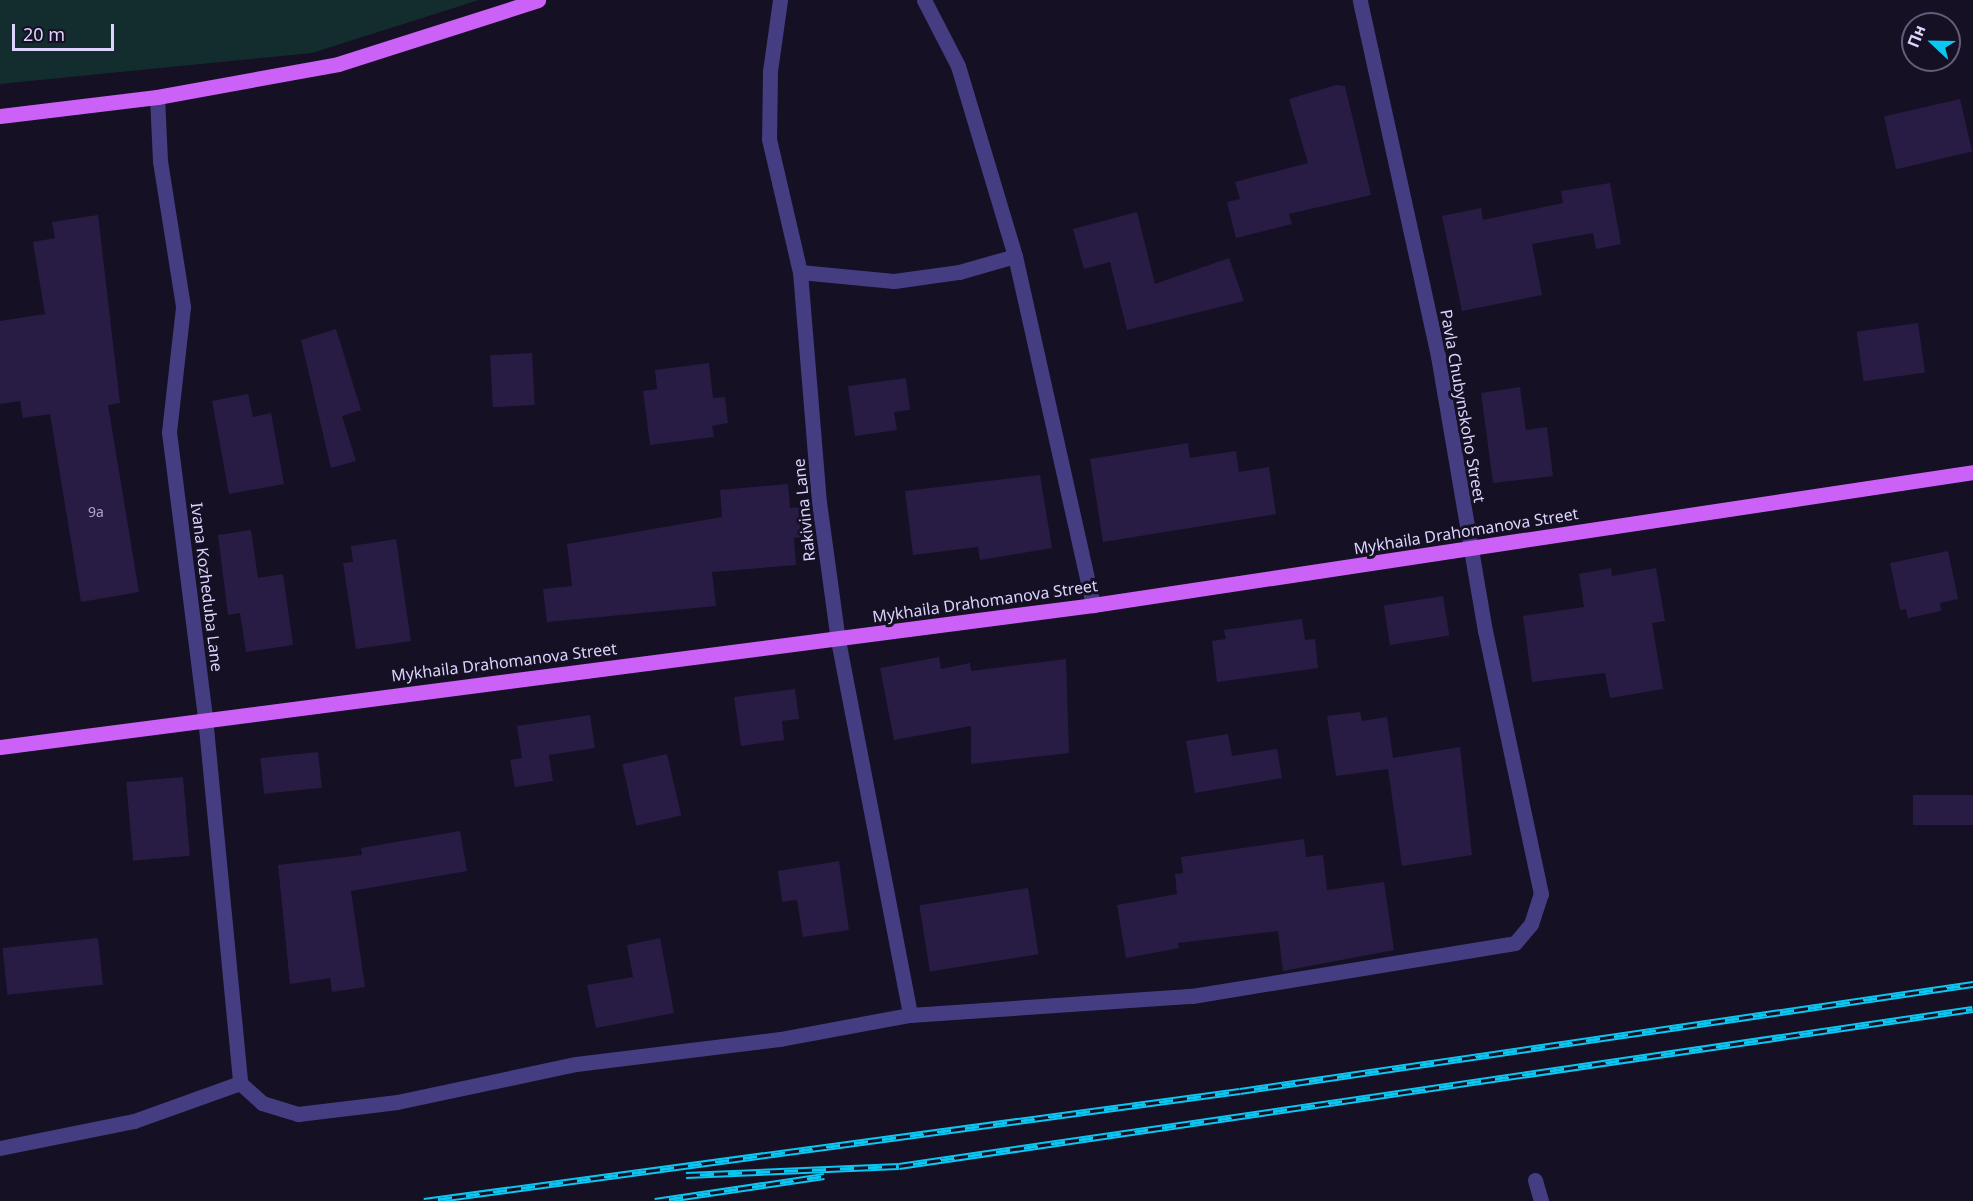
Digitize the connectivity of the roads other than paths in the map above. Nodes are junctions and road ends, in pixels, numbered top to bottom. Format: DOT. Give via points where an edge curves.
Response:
graph roads {
  1 [pos="538,0"];
  2 [pos="780,0"];
  3 [pos="924,0"];
  4 [pos="1360,0"];
  5 [pos="157,97"];
  6 [pos="0,116"];
  7 [pos="1016,256"];
  8 [pos="800,272"];
  9 [pos="1973,472"];
  10 [pos="1470,548"];
  11 [pos="1093,605"];
  12 [pos="838,640"];
  13 [pos="205,717"];
  14 [pos="0,747"];
  15 [pos="910,1015"];
  16 [pos="240,1083"];
  17 [pos="0,1148"];
  18 [pos="1535,1180"];
  19 [pos="1541,1201"];
  1 -- 5 [label="main road" via="338,64"];
  2 -- 8 [label="street, Rakivina Lane" via="770,71 769,139"];
  3 -- 7 [label="street" via="958,66"];
  4 -- 10 [label="street, Pavla Chubynskoho Street" via="1438,356"];
  5 -- 6 [label="main road"];
  5 -- 13 [label="street, Ivana Kozheduba Lane" via="160,161 183,307 169,432"];
  7 -- 8 [label="street" via="959,272 894,281"];
  7 -- 11 [label="street"];
  8 -- 12 [label="street, Rakivina Lane" via="819,502"];
  9 -- 10 [label="main road, Mykhaila Drahomanova Street"];
  10 -- 11 [label="main road, Mykhaila Drahomanova Street"];
  10 -- 15 [label="street, Pavla Chubynskoho Street" via="1541,894 1532,924 1515,943 1276,985"];
  11 -- 12 [label="main road, Mykhaila Drahomanova Street"];
  12 -- 13 [label="main road, Mykhaila Drahomanova Street"];
  12 -- 15 [label="street, Rakivina Lane"];
  13 -- 14 [label="main road, Mykhaila Drahomanova Street"];
  13 -- 16 [label="street, Ivana Kozheduba Lane"];
  15 -- 16 [label="street" via="780,1039 576,1064 397,1102 297,1114 262,1103"];
  16 -- 17 [label="street" via="134,1121"];
  18 -- 19 [label="street"];
}
